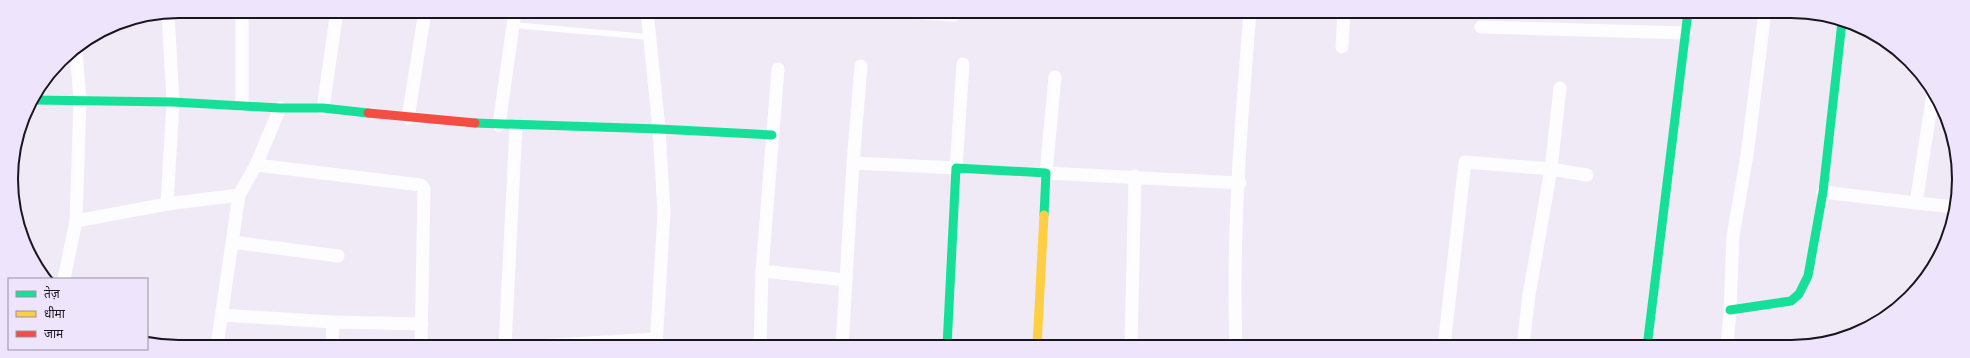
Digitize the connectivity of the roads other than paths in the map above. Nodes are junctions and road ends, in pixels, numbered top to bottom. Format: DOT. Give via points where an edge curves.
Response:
graph roads {
  1 [pos="168,18"];
  2 [pos="242,18"];
  3 [pos="336,18"];
  4 [pos="424,18"];
  5 [pos="514,18"];
  6 [pos="647,18"];
  7 [pos="1250,18"];
  8 [pos="1344,18"];
  9 [pos="1687,18"];
  10 [pos="1763,18"];
  11 [pos="513,25"];
  12 [pos="1842,26"];
  13 [pos="1481,27"];
  14 [pos="1685,33"];
  15 [pos="649,37"];
  16 [pos="1342,47"];
  17 [pos="76,55"];
  18 [pos="963,64"];
  19 [pos="861,66"];
  20 [pos="778,69"];
  21 [pos="1055,77"];
  22 [pos="1560,88"];
  23 [pos="39,100"];
  24 [pos="80,100"];
  25 [pos="174,102"];
  26 [pos="1932,102"];
  27 [pos="242,105"];
  28 [pos="280,108"];
  29 [pos="323,108"];
  30 [pos="408,118"];
  31 [pos="499,125"];
  32 [pos="516,126"];
  33 [pos="659,129"];
  34 [pos="772,135"];
  35 [pos="853,163"];
  36 [pos="256,165"];
  37 [pos="956,168"];
  38 [pos="1552,169"];
  39 [pos="1046,173"];
  40 [pos="1587,175"];
  41 [pos="1135,176"];
  42 [pos="1240,182"];
  43 [pos="1823,192"];
  44 [pos="239,195"];
  45 [pos="1916,203"];
  46 [pos="166,204"];
  47 [pos="1950,206"];
  48 [pos="76,221"];
  49 [pos="232,242"];
  50 [pos="338,256"];
  51 [pos="762,271"];
  52 [pos="64,278"];
  53 [pos="846,280"];
  54 [pos="1730,310"];
  55 [pos="222,315"];
  56 [pos="332,322"];
  57 [pos="422,324"];
  58 [pos="218,340"];
  59 [pos="332,340"];
  60 [pos="421,340"];
  61 [pos="505,340"];
  62 [pos="656,340"];
  63 [pos="760,340"];
  64 [pos="842,340"];
  65 [pos="947,340"];
  66 [pos="1037,340"];
  67 [pos="1131,340"];
  68 [pos="1236,340"];
  69 [pos="1445,340"];
  70 [pos="1524,340"];
  71 [pos="1648,340"];
  72 [pos="1728,340"];
  1 -- 25 [label="street"];
  2 -- 27 [label="street"];
  3 -- 29 [label="street"];
  4 -- 30 [label="street"];
  5 -- 11 [label="street"];
  6 -- 15 [label="street"];
  7 -- 42 [label="street"];
  8 -- 16 [label="street"];
  9 -- 14 [label="street"];
  10 -- 54 [label="street" via="1747,155 1733,236"];
  11 -- 15 [label="lane"];
  11 -- 31 [label="street"];
  12 -- 43 [label="street"];
  13 -- 14 [label="street"];
  14 -- 71 [label="street"];
  15 -- 33 [label="street"];
  17 -- 24 [label="street"];
  18 -- 37 [label="street"];
  19 -- 35 [label="street"];
  20 -- 34 [label="street"];
  21 -- 39 [label="street"];
  22 -- 38 [label="street"];
  23 -- 24 [label="street"];
  24 -- 25 [label="street"];
  24 -- 48 [label="street"];
  25 -- 27 [label="street"];
  25 -- 46 [label="street"];
  26 -- 45 [label="street"];
  27 -- 28 [label="street"];
  28 -- 29 [label="street"];
  28 -- 36 [label="street"];
  29 -- 30 [label="street"];
  30 -- 31 [label="street"];
  31 -- 32 [label="street"];
  32 -- 33 [label="street"];
  32 -- 61 [label="street"];
  33 -- 34 [label="street"];
  33 -- 62 [label="street" via="664,213"];
  34 -- 51 [label="street"];
  35 -- 37 [label="street"];
  35 -- 53 [label="street"];
  36 -- 44 [label="street"];
  36 -- 57 [label="street" via="421,185 424,189"];
  37 -- 39 [label="street"];
  37 -- 65 [label="street"];
  38 -- 40 [label="street"];
  38 -- 69 [label="street" via="1465,162"];
  38 -- 70 [label="street" via="1529,295"];
  39 -- 41 [label="street"];
  39 -- 66 [label="street"];
  41 -- 42 [label="street"];
  41 -- 67 [label="street"];
  42 -- 68 [label="street" via="1234,284"];
  43 -- 45 [label="street"];
  43 -- 54 [label="street" via="1808,276 1799,294 1784,303"];
  44 -- 46 [label="street"];
  44 -- 49 [label="street"];
  45 -- 47 [label="street"];
  46 -- 48 [label="street"];
  48 -- 52 [label="street"];
  49 -- 50 [label="street"];
  49 -- 55 [label="street"];
  51 -- 53 [label="street"];
  51 -- 63 [label="street"];
  53 -- 64 [label="street"];
  54 -- 72 [label="street"];
  55 -- 56 [label="street"];
  55 -- 58 [label="street"];
  56 -- 57 [label="street"];
  56 -- 59 [label="street"];
  57 -- 60 [label="street"];
}
